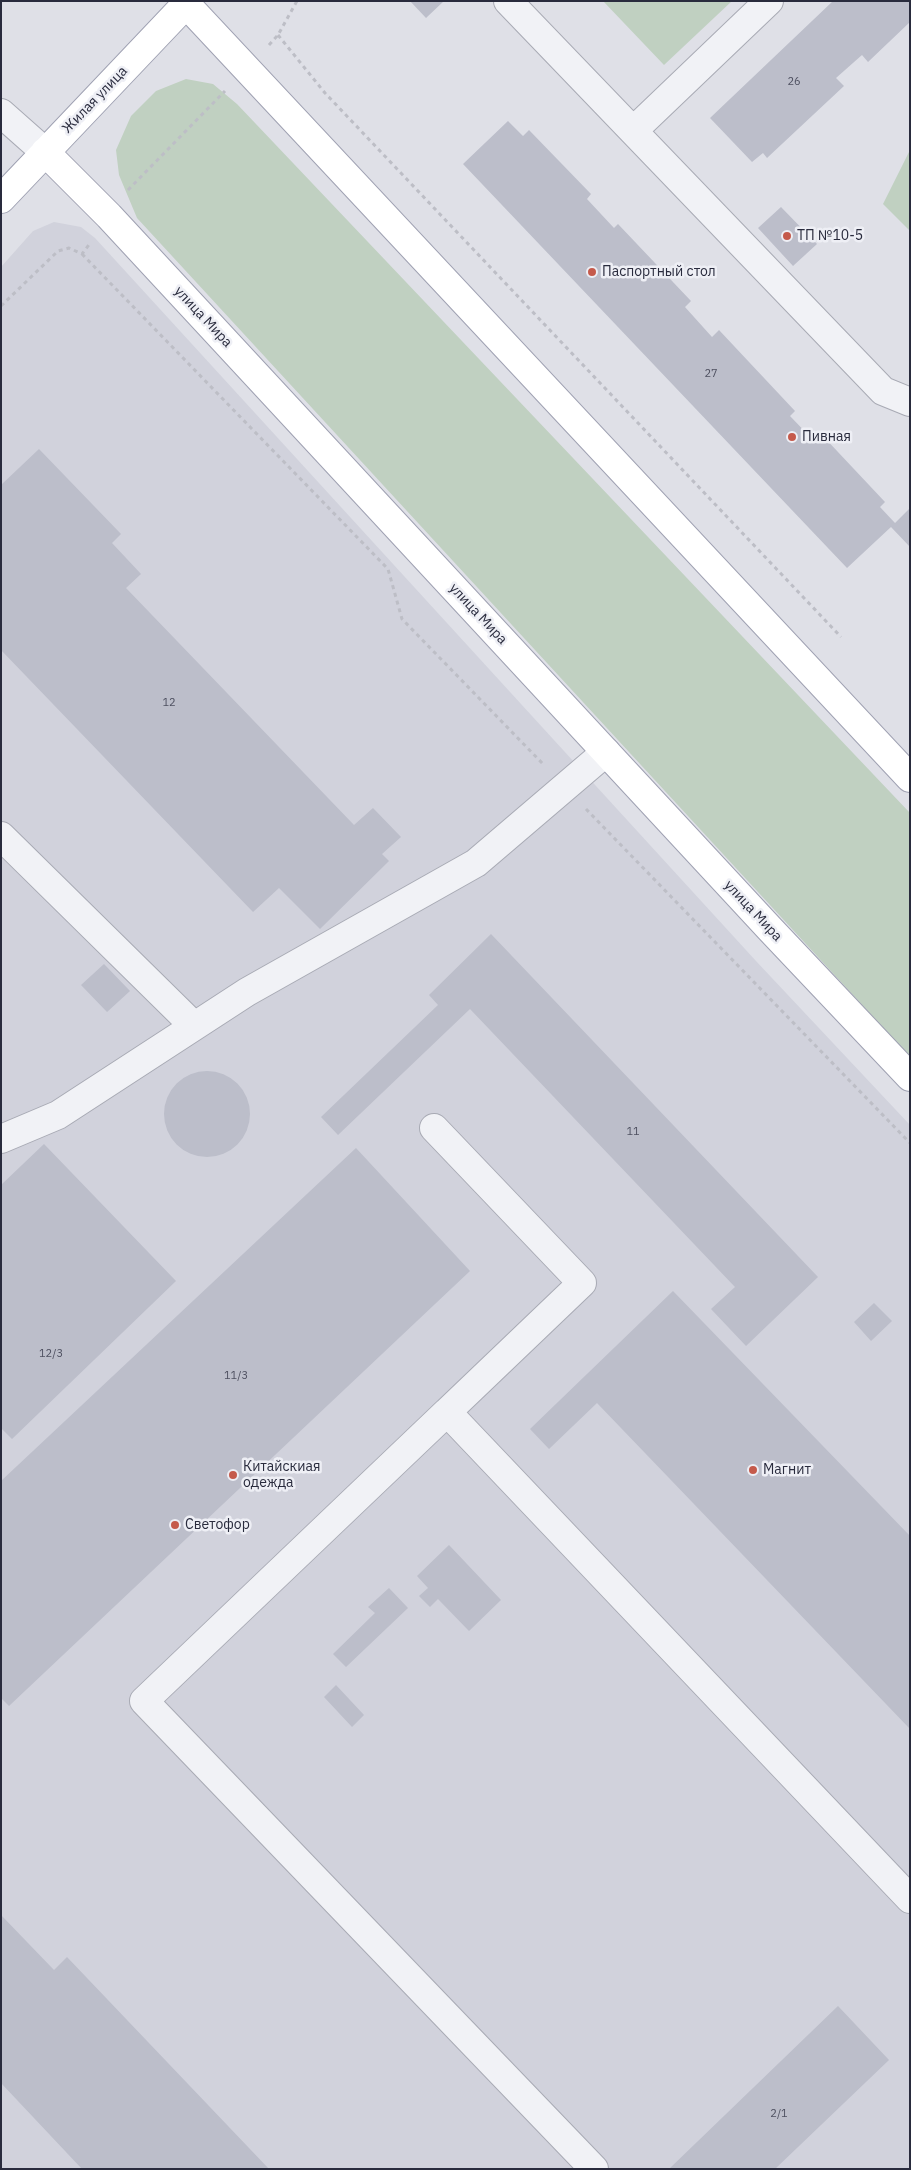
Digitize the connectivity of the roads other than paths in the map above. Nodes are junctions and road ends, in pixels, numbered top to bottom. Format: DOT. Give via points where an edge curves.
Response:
graph roads {
  1 [pos="508,1"];
  2 [pos="769,1"];
  3 [pos="187,2"];
  4 [pos="1,113"];
  5 [pos="633,131"];
  6 [pos="45,152"];
  7 [pos="1,199"];
  8 [pos="910,402"];
  9 [pos="606,752"];
  10 [pos="910,778"];
  11 [pos="1,836"];
  12 [pos="194,1026"];
  13 [pos="910,1077"];
  14 [pos="434,1128"];
  15 [pos="1,1139"];
  16 [pos="447,1412"];
  17 [pos="910,1899"];
  18 [pos="594,2169"];
  1 -- 5 [label="street"];
  2 -- 5 [label="street"];
  3 -- 6 [label="main road, Жилая улица"];
  3 -- 10 [label="main road"];
  4 -- 6 [label="street"];
  5 -- 8 [label="street" via="883,391"];
  6 -- 7 [label="main road, Жилая улица"];
  6 -- 9 [label="main road, улица Мира" via="110,216"];
  9 -- 12 [label="street" via="476,863 246,992"];
  9 -- 13 [label="main road, улица Мира"];
  11 -- 12 [label="street"];
  12 -- 15 [label="street" via="58,1115"];
  14 -- 16 [label="street" via="582,1283"];
  16 -- 17 [label="street"];
  16 -- 18 [label="street" via="144,1701"];
}
